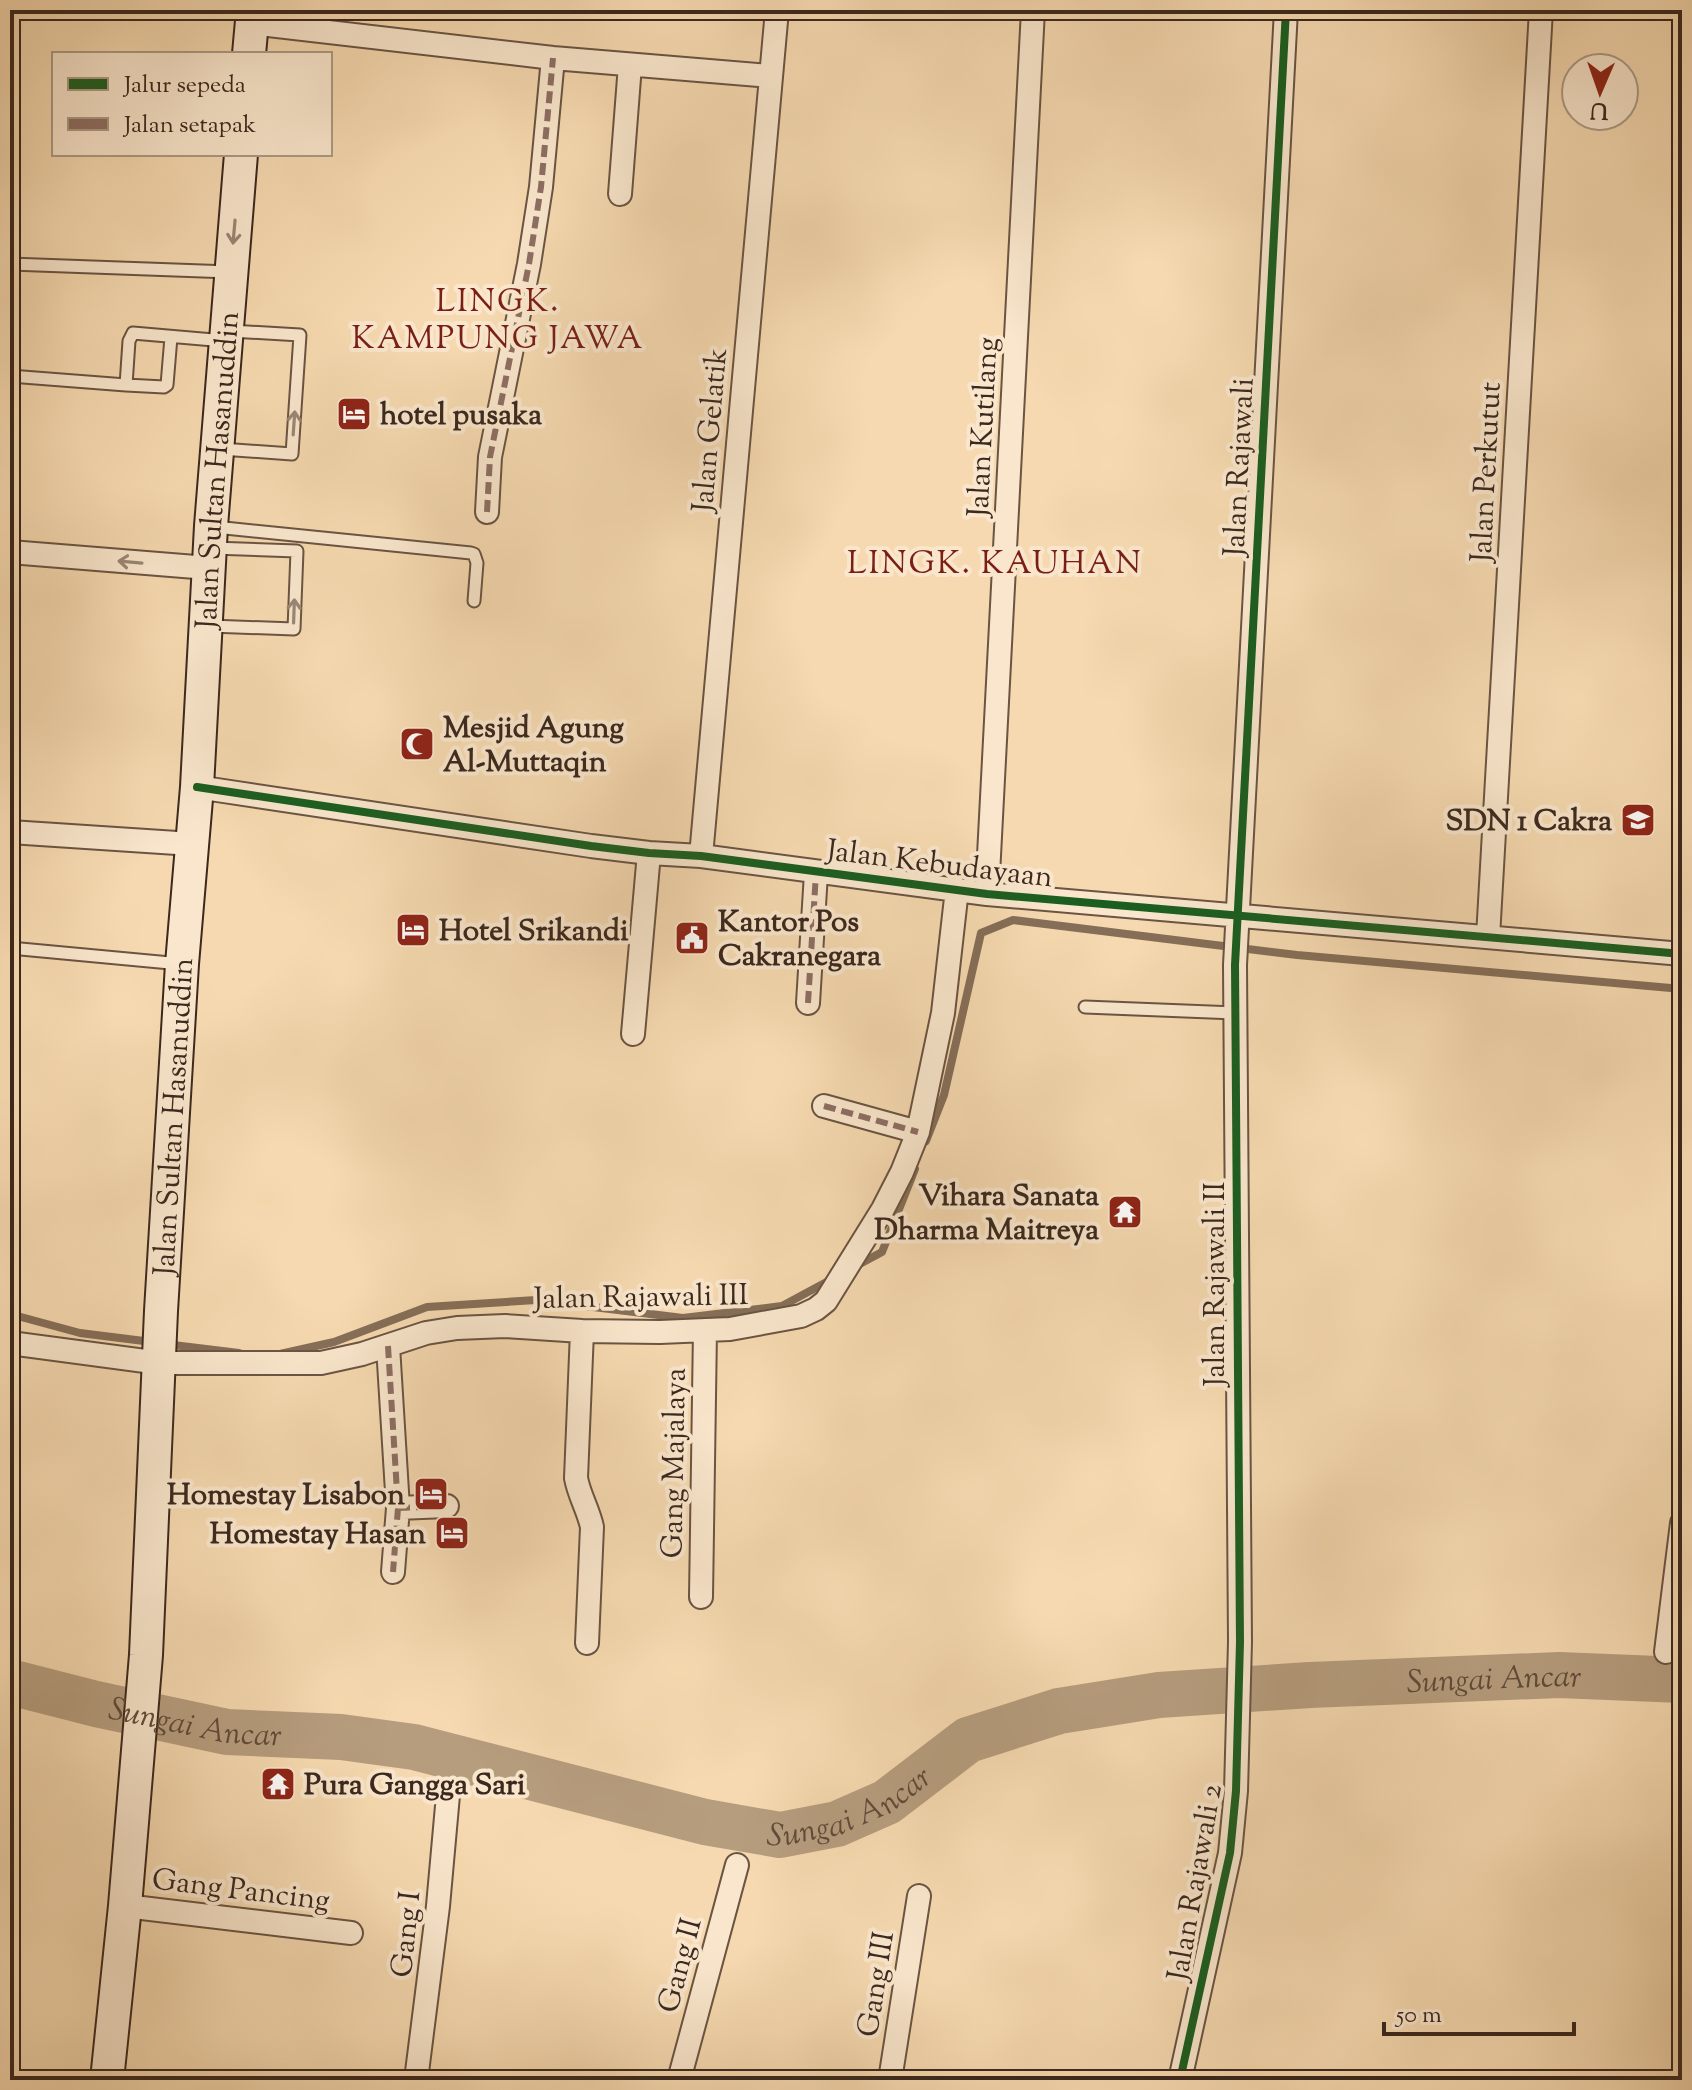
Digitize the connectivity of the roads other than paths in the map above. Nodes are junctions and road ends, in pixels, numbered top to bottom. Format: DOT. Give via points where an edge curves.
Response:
graph roads {
  1 [pos="777,10"];
  2 [pos="1033,10"];
  3 [pos="1286,10"];
  4 [pos="1541,10"];
  5 [pos="251,29"];
  6 [pos="553,58"];
  7 [pos="630,65"];
  8 [pos="771,76"];
  9 [pos="241,156"];
  10 [pos="620,194"];
  11 [pos="10,264"];
  12 [pos="231,272"];
  13 [pos="226,336"];
  14 [pos="171,337"];
  15 [pos="10,376"];
  16 [pos="126,385"];
  17 [pos="217,449"];
  18 [pos="487,512"];
  19 [pos="209,548"];
  20 [pos="10,552"];
  21 [pos="474,601"];
  22 [pos="205,626"];
  23 [pos="197,787"];
  24 [pos="10,832"];
  25 [pos="192,844"];
  26 [pos="649,853"];
  27 [pos="701,856"];
  28 [pos="816,873"];
  29 [pos="957,889"];
  30 [pos="987,894"];
  31 [pos="1237,921"];
  32 [pos="1488,937"];
  33 [pos="10,948"];
  34 [pos="1682,954"];
  35 [pos="182,964"];
  36 [pos="808,1003"];
  37 [pos="1085,1007"];
  38 [pos="1235,1013"];
  39 [pos="633,1034"];
  40 [pos="824,1106"];
  41 [pos="918,1132"];
  42 [pos="705,1330"];
  43 [pos="582,1331"];
  44 [pos="10,1343"];
  45 [pos="388,1346"];
  46 [pos="160,1358"];
  47 [pos="447,1506"];
  48 [pos="398,1508"];
  49 [pos="1682,1523"];
  50 [pos="393,1572"];
  51 [pos="701,1597"];
  52 [pos="1240,1642"];
  53 [pos="587,1643"];
  54 [pos="1666,1652"];
  55 [pos="448,1795"];
  56 [pos="737,1865"];
  57 [pos="919,1896"];
  58 [pos="125,1906"];
  59 [pos="351,1933"];
  60 [pos="107,2080"];
  61 [pos="416,2080"];
  62 [pos="679,2080"];
  63 [pos="890,2080"];
  64 [pos="1180,2080"];
  1 -- 8 [label="street, Jalan Gelatik"];
  2 -- 30 [label="street, Jalan Kutilang"];
  3 -- 31 [label="street, Jalan Rajawali"];
  4 -- 32 [label="street, Jalan Perkutut"];
  5 -- 6 [label="street"];
  6 -- 7 [label="street"];
  6 -- 18 [label="street" via="541,187 490,457"];
  7 -- 8 [label="street"];
  7 -- 10 [label="street"];
  8 -- 27 [label="street, Jalan Gelatik"];
  9 -- 12 [label="main road, Jalan Sultan Hasanuddin, one-way"];
  11 -- 12 [label="lane"];
  12 -- 13 [label="main road, Jalan Sultan Hasanuddin"];
  13 -- 14 [label="lane"];
  13 -- 17 [label="main road, Jalan Sultan Hasanuddin"];
  17 -- 13 [label="lane, one-way" via="292,454 300,335"];
  14 -- 16 [label="lane" via="167,385"];
  14 -- 16 [label="lane" via="129,337"];
  15 -- 16 [label="lane"];
  17 -- 19 [label="main road, Jalan Sultan Hasanuddin"];
  19 -- 20 [label="street, one-way"];
  19 -- 21 [label="lane" via="471,553 477,563"];
  19 -- 22 [label="main road, Jalan Sultan Hasanuddin"];
  22 -- 19 [label="lane, one-way" via="294,629 297,551"];
  22 -- 23 [label="main road, Jalan Sultan Hasanuddin"];
  23 -- 25 [label="main road, Jalan Sultan Hasanuddin"];
  23 -- 26 [label="street, Jalan Kebudayaan"];
  24 -- 25 [label="street"];
  25 -- 35 [label="main road, Jalan Sultan Hasanuddin"];
  26 -- 27 [label="street, Jalan Kebudayaan"];
  26 -- 39 [label="street"];
  27 -- 28 [label="street, Jalan Kebudayaan"];
  28 -- 29 [label="street, Jalan Kebudayaan"];
  28 -- 36 [label="street"];
  29 -- 30 [label="street, Jalan Kebudayaan"];
  29 -- 41 [label="street, Jalan Rajawali III" via="943,1013"];
  30 -- 31 [label="street, Jalan Kebudayaan"];
  31 -- 32 [label="street, Jalan Kebudayaan"];
  31 -- 38 [label="street, Jalan Rajawali II"];
  32 -- 34 [label="street, Jalan Kebudayaan"];
  33 -- 35 [label="lane"];
  35 -- 46 [label="main road, Jalan Sultan Hasanuddin"];
  37 -- 38 [label="lane"];
  38 -- 52 [label="street, Jalan Rajawali II"];
  40 -- 41 [label="street"];
  41 -- 42 [label="street, Jalan Rajawali III" via="883,1209 826,1301 801,1316"];
  42 -- 43 [label="street, Jalan Rajawali III"];
  42 -- 51 [label="street, Gang Majalaya"];
  43 -- 45 [label="street, Jalan Rajawali III" via="457,1328"];
  43 -- 53 [label="street" via="576,1478 592,1527"];
  44 -- 46 [label="street, Jalan Rajawali III"];
  45 -- 46 [label="street, Jalan Rajawali III" via="321,1363"];
  45 -- 48 [label="street"];
  46 -- 58 [label="main road, Jalan Sultan Hasanuddin" via="146,1655"];
  47 -- 48 [label="street"];
  48 -- 50 [label="street"];
  49 -- 54 [label="street"];
  52 -- 64 [label="street, Jalan Rajawali 2" via="1230,1853"];
  55 -- 61 [label="street, Gang I"];
  56 -- 62 [label="street, Gang II"];
  57 -- 63 [label="street, Gang III"];
  58 -- 59 [label="street, Gang Pancing"];
  58 -- 60 [label="main road, Jalan Sultan Hasanuddin"];
}
